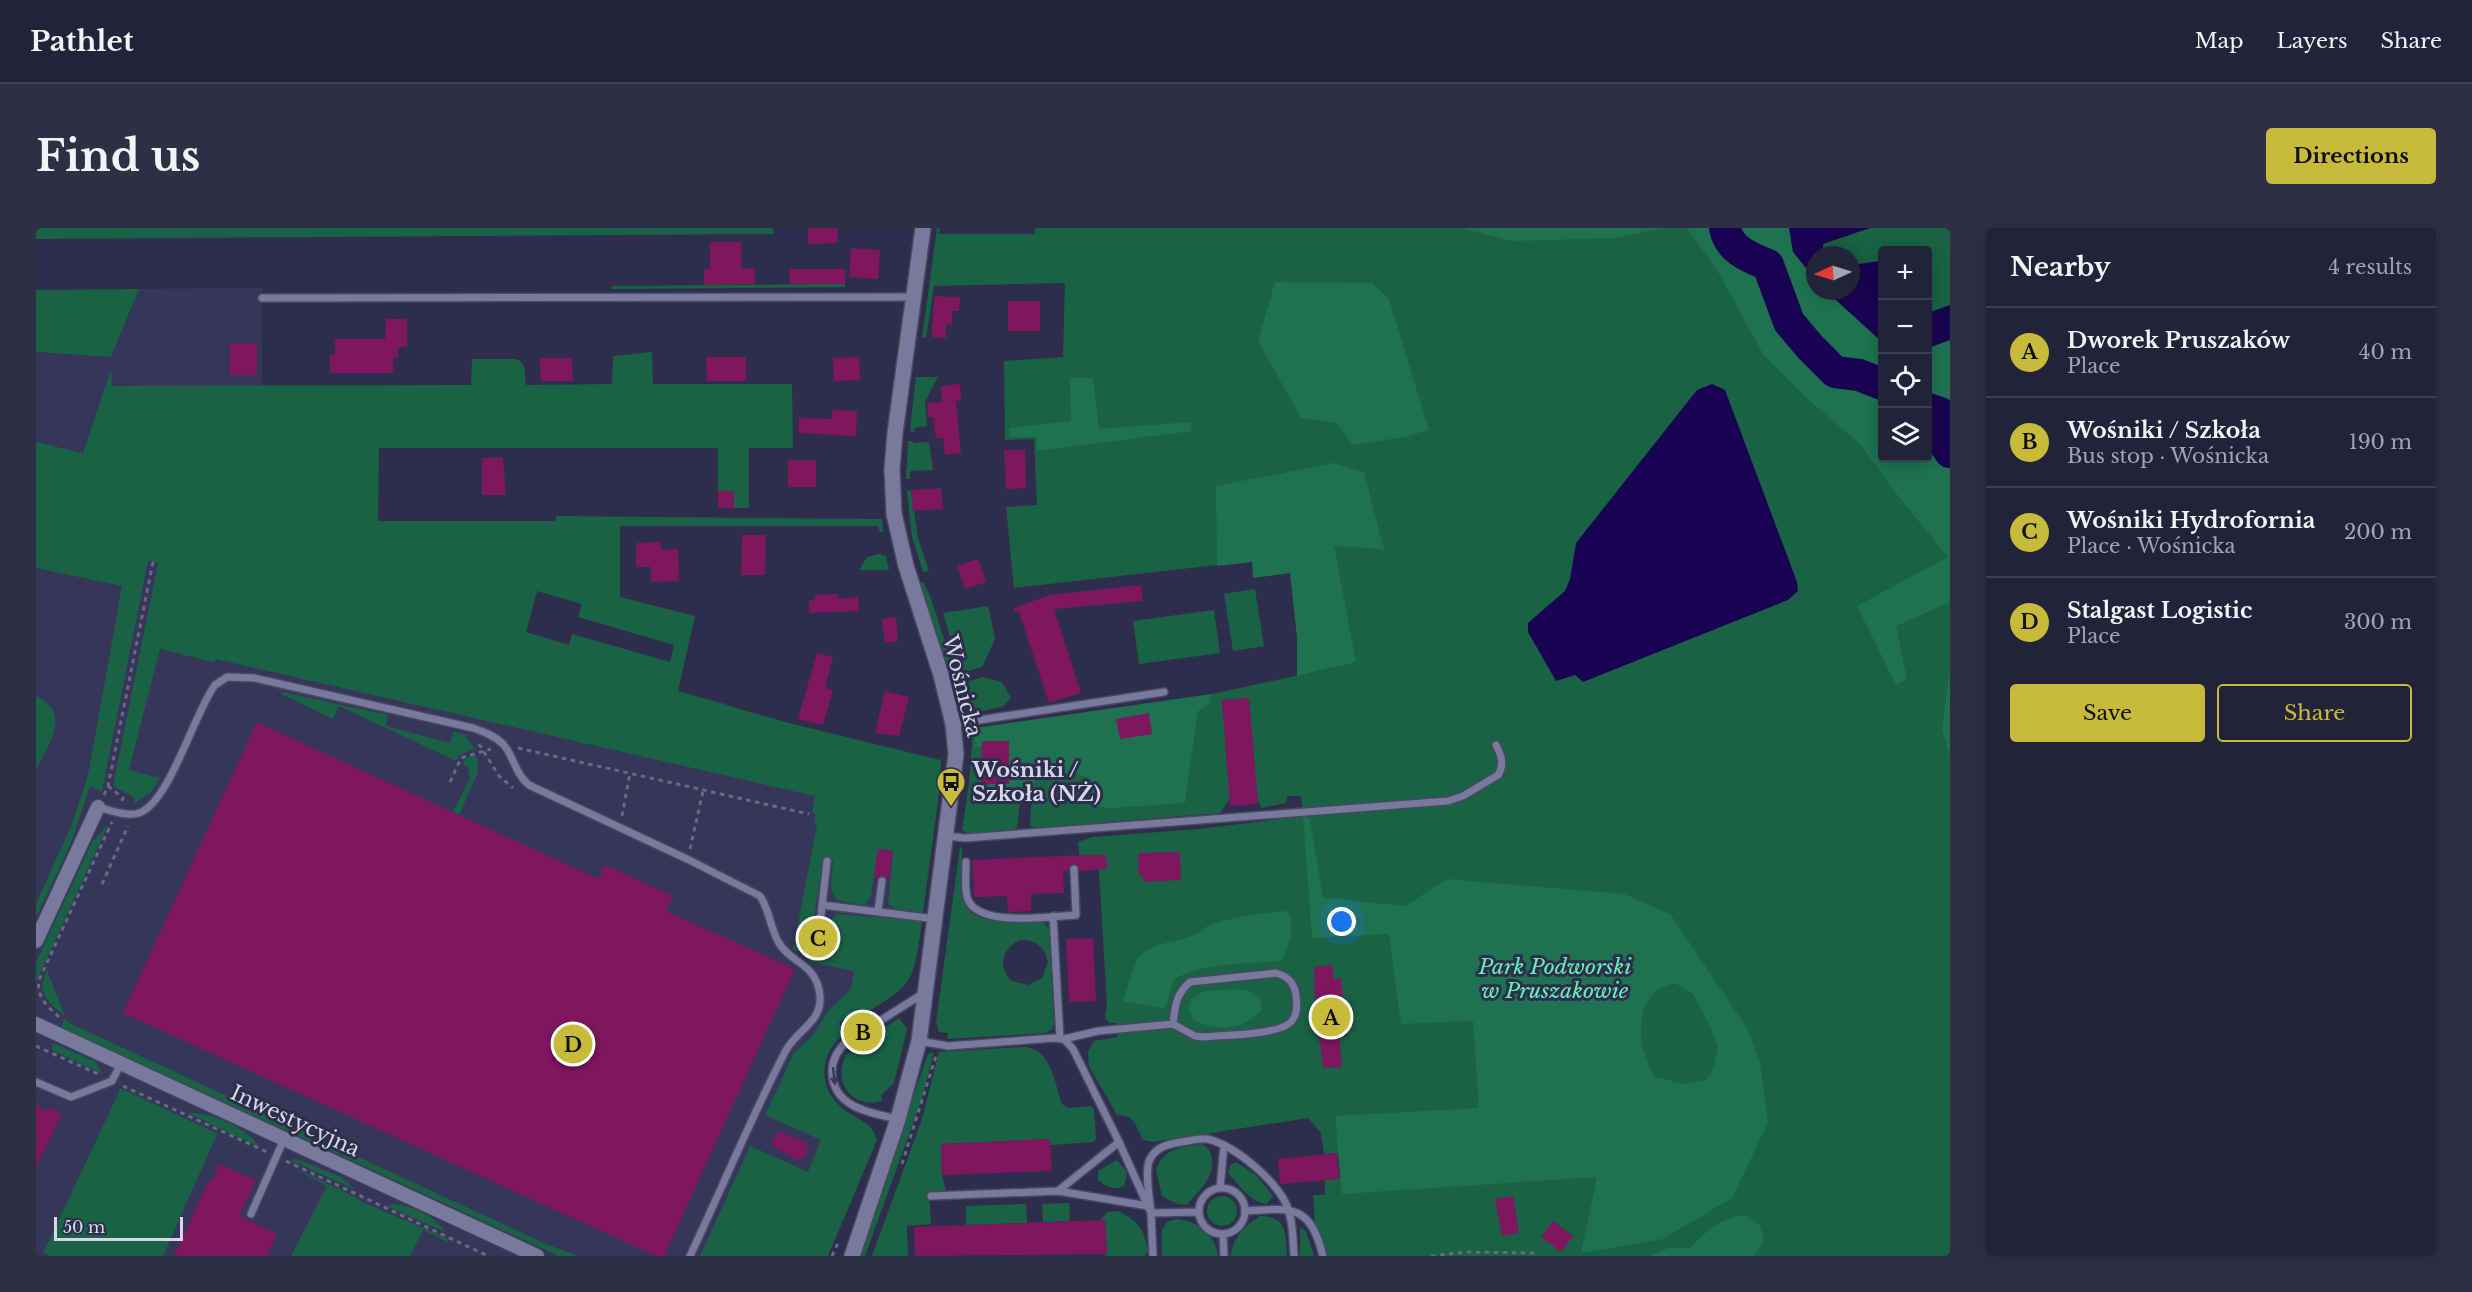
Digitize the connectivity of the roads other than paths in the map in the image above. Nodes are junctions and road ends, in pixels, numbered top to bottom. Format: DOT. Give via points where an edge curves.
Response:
graph roads {
  1 [pos="922,228"];
  2 [pos="913,297"];
  3 [pos="262,298"];
  4 [pos="1164,692"];
  5 [pos="953,724"];
  6 [pos="1496,745"];
  7 [pos="98,807"];
  8 [pos="947,836"];
  9 [pos="827,861"];
  10 [pos="966,862"];
  11 [pos="1074,869"];
  12 [pos="882,881"];
  13 [pos="822,905"];
  14 [pos="878,911"];
  15 [pos="1053,916"];
  16 [pos="936,919"];
  17 [pos="820,924"];
  18 [pos="36,941"];
  19 [pos="926,992"];
  20 [pos="36,1024"];
  21 [pos="1173,1024"];
  22 [pos="1062,1039"];
  23 [pos="919,1041"];
  24 [pos="121,1063"];
  25 [pos="36,1082"];
  26 [pos="898,1119"];
  27 [pos="284,1138"];
  28 [pos="1119,1142"];
  29 [pos="1224,1145"];
  30 [pos="874,1187"];
  31 [pos="1220,1188"];
  32 [pos="1058,1191"];
  33 [pos="932,1196"];
  34 [pos="1287,1208"];
  35 [pos="1150,1210"];
  36 [pos="1245,1211"];
  37 [pos="1199,1212"];
  38 [pos="251,1214"];
  39 [pos="1222,1234"];
  40 [pos="534,1255"];
  41 [pos="690,1256"];
  42 [pos="842,1256"];
  43 [pos="852,1256"];
  44 [pos="1153,1256"];
  45 [pos="1224,1256"];
  46 [pos="1294,1256"];
  47 [pos="1323,1256"];
  1 -- 2 [label="street, Wośnicka"];
  2 -- 3 [label="lane"];
  2 -- 5 [label="street, Wośnicka" via="895,433 894,514"];
  4 -- 5 [label="lane"];
  5 -- 8 [label="street, Wośnicka" via="956,754"];
  6 -- 8 [label="lane" via="1502,763 1498,775 1448,801 965,838"];
  7 -- 18 [label="street"];
  7 -- 41 [label="lane" via="133,814 148,808 157,798 212,689 227,677 240,676 473,728 505,746 529,785 760,896 780,945 810,971 819,988 819,1008 814,1020 786,1049"];
  8 -- 16 [label="street, Wośnicka"];
  9 -- 13 [label="lane"];
  10 -- 15 [label="lane" via="967,898 985,914 1009,919"];
  11 -- 15 [label="lane" via="1076,915"];
  12 -- 14 [label="lane"];
  13 -- 14 [label="lane"];
  13 -- 17 [label="lane"];
  14 -- 16 [label="lane"];
  15 -- 22 [label="lane"];
  16 -- 19 [label="street, Wośnicka"];
  19 -- 23 [label="street, Wośnicka"];
  19 -- 26 [label="lane, one-way" via="845,1043 833,1062 832,1075 841,1098 864,1111"];
  20 -- 24 [label="street, Inwestycyjna"];
  21 -- 21 [label="lane" via="1204,1037 1279,1029 1290,1023 1296,1013 1294,986 1287,977 1276,973 1191,982 1176,1000"];
  21 -- 22 [label="lane" via="1098,1031"];
  22 -- 23 [label="lane" via="948,1046"];
  22 -- 28 [label="lane" via="1073,1049"];
  23 -- 26 [label="street, Wośnicka"];
  24 -- 25 [label="lane" via="112,1081 71,1097"];
  24 -- 27 [label="street, Inwestycyjna"];
  26 -- 30 [label="street, Wośnicka"];
  27 -- 38 [label="lane"];
  27 -- 40 [label="street, Inwestycyjna"];
  28 -- 32 [label="lane"];
  28 -- 35 [label="lane"];
  29 -- 31 [label="lane"];
  29 -- 34 [label="lane" via="1246,1159 1270,1183"];
  29 -- 35 [label="lane" via="1206,1139 1166,1145 1154,1152 1148,1166"];
  30 -- 42 [label="street, Wośnicka"];
  30 -- 43 [label="street, Wośnicka"];
  31 -- 36 [label="lane" via="1240,1196"];
  31 -- 37 [label="lane" via="1203,1197"];
  32 -- 33 [label="lane"];
  32 -- 35 [label="lane"];
  34 -- 36 [label="lane"];
  34 -- 46 [label="lane"];
  34 -- 47 [label="lane" via="1308,1220"];
  35 -- 37 [label="lane"];
  35 -- 44 [label="lane"];
  36 -- 39 [label="lane" via="1240,1226"];
  37 -- 39 [label="lane" via="1206,1227"];
  39 -- 45 [label="lane"];
}
